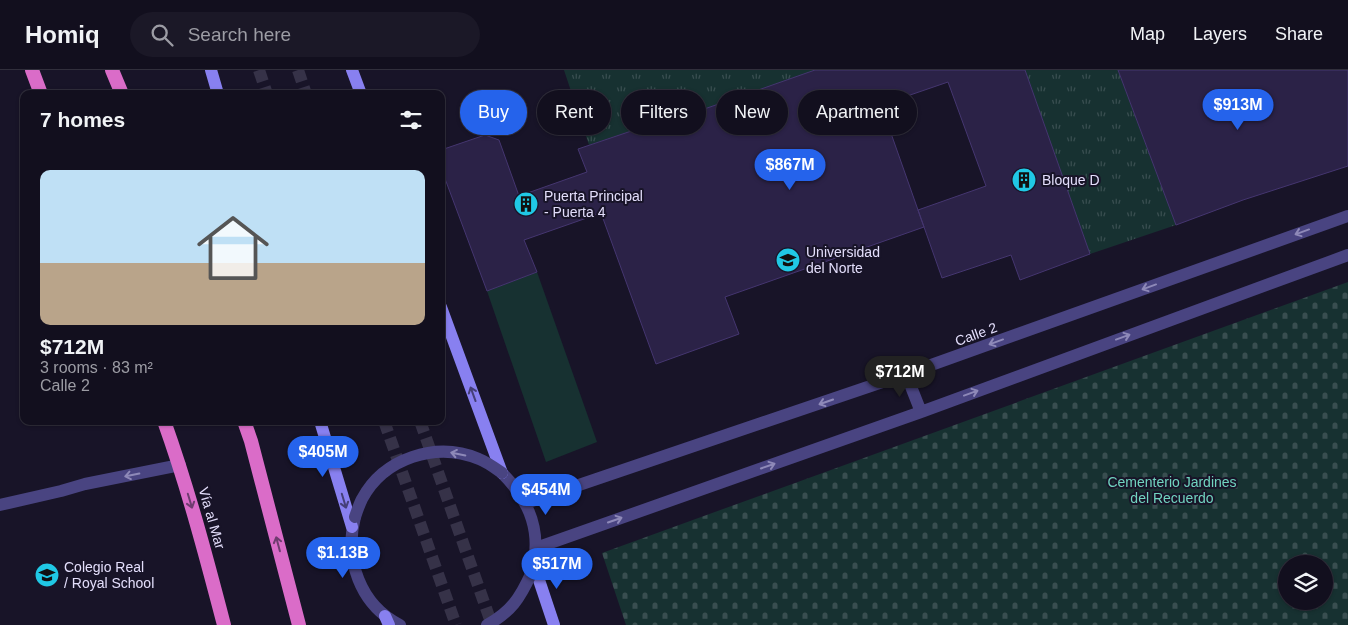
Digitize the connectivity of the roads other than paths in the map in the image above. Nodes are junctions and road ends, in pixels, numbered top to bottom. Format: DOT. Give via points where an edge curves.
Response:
graph roads {
  1 [pos="32,70"];
  2 [pos="112,70"];
  3 [pos="211,70"];
  4 [pos="352,70"];
  5 [pos="40,90"];
  6 [pos="120,90"];
  7 [pos="217,90"];
  8 [pos="360,90"];
  9 [pos="1348,216"];
  10 [pos="1348,255"];
  11 [pos="445,318"];
  12 [pos="906,374"];
  13 [pos="920,412"];
  14 [pos="165,425"];
  15 [pos="245,425"];
  16 [pos="321,425"];
  17 [pos="180,465"];
  18 [pos="502,473"];
  19 [pos="526,503"];
  20 [pos="0,505"];
  21 [pos="354,522"];
  22 [pos="536,548"];
  23 [pos="532,570"];
  24 [pos="391,622"];
  25 [pos="224,625"];
  26 [pos="299,625"];
  27 [pos="487,625"];
  28 [pos="554,625"];
  1 -- 5 [label="highway"];
  2 -- 6 [label="highway"];
  3 -- 7 [label="main road"];
  4 -- 8 [label="main road"];
  9 -- 12 [label="street, Calle 2, one-way"];
  13 -- 10 [label="street, one-way"];
  18 -- 11 [label="main road, one-way"];
  12 -- 13 [label="street"];
  12 -- 19 [label="street, Calle 2, one-way"];
  22 -- 13 [label="street, one-way"];
  14 -- 17 [label="highway, Vía al Mar"];
  26 -- 15 [label="highway, one-way"];
  16 -- 21 [label="main road, one-way"];
  17 -- 20 [label="street, one-way"];
  17 -- 25 [label="highway, Vía al Mar, one-way"];
  18 -- 19 [label="street"];
  18 -- 21 [label="street, one-way, bridge" via="479,459 452,452 426,453 400,461 378,477 362,499"];
  19 -- 22 [label="street" via="532,517"];
  21 -- 24 [label="street" via="351,547 355,573 366,597"];
  22 -- 23 [label="street"];
  23 -- 27 [label="street, bridge" via="520,597 500,618"];
  23 -- 28 [label="main road"];
}
